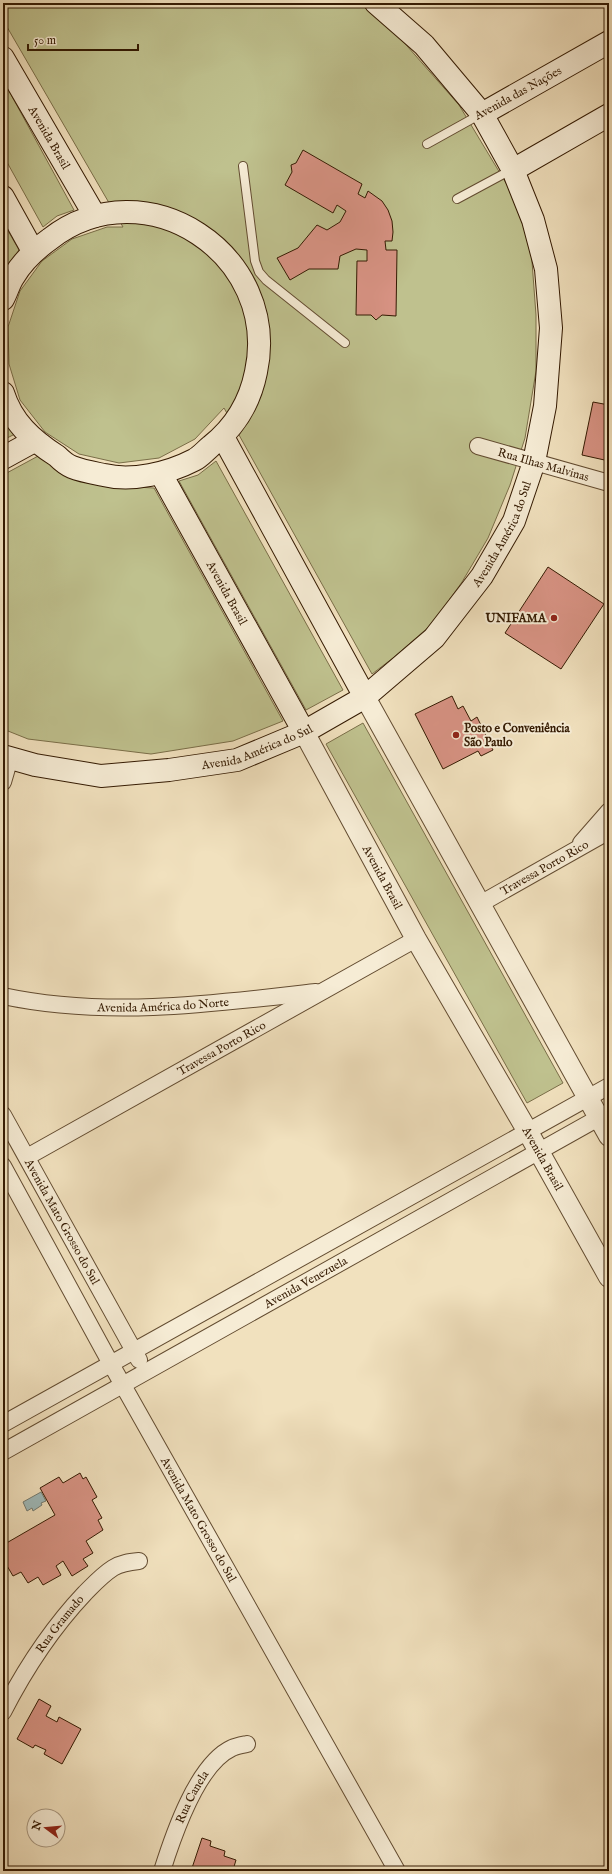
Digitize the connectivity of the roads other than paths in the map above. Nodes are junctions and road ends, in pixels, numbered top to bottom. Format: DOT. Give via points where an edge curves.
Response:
graph roads {
  1 [pos="376,3"];
  2 [pos="609,42"];
  3 [pos="3,58"];
  4 [pos="482,114"];
  5 [pos="609,115"];
  6 [pos="427,144"];
  7 [pos="243,166"];
  8 [pos="513,170"];
  9 [pos="3,197"];
  10 [pos="457,199"];
  11 [pos="95,216"];
  12 [pos="33,251"];
  13 [pos="251,276"];
  14 [pos="3,299"];
  15 [pos="345,343"];
  16 [pos="3,393"];
  17 [pos="223,437"];
  18 [pos="34,441"];
  19 [pos="478,446"];
  20 [pos="3,458"];
  21 [pos="534,462"];
  22 [pos="161,474"];
  23 [pos="609,483"];
  24 [pos="365,697"];
  25 [pos="304,732"];
  26 [pos="6,757"];
  27 [pos="3,782"];
  28 [pos="609,811"];
  29 [pos="609,832"];
  30 [pos="573,852"];
  31 [pos="480,904"];
  32 [pos="416,939"];
  33 [pos="324,991"];
  34 [pos="3,996"];
  35 [pos="609,1086"];
  36 [pos="588,1098"];
  37 [pos="3,1115"];
  38 [pos="604,1115"];
  39 [pos="528,1132"];
  40 [pos="609,1136"];
  41 [pos="539,1151"];
  42 [pos="27,1157"];
  43 [pos="3,1166"];
  44 [pos="609,1277"];
  45 [pos="135,1351"];
  46 [pos="111,1364"];
  47 [pos="145,1370"];
  48 [pos="122,1384"];
  49 [pos="3,1424"];
  50 [pos="3,1452"];
  51 [pos="139,1561"];
  52 [pos="3,1712"];
  53 [pos="247,1744"];
  54 [pos="162,1871"];
  55 [pos="396,1871"];
  1 -- 4 [label="main road, Avenida América do Sul" via="424,45"];
  2 -- 4 [label="main road, Avenida das Nações"];
  3 -- 11 [label="main road, Avenida Brasil"];
  4 -- 6 [label="lane, Avenida das Nações"];
  4 -- 8 [label="main road, Avenida América do Sul"];
  5 -- 8 [label="main road"];
  7 -- 13 [label="lane" via="255,261"];
  8 -- 10 [label="lane"];
  8 -- 21 [label="main road, Avenida América do Sul" via="533,220 546,269 551,328 546,406"];
  9 -- 12 [label="main road"];
  11 -- 12 [label="main road" via="62,230"];
  11 -- 13 [label="main road" via="134,212 171,220 205,238 220,250 232,265"];
  12 -- 14 [label="main road" via="14,276"];
  13 -- 15 [label="lane" via="266,280"];
  13 -- 17 [label="main road" via="259,341 258,362 254,383 246,402 236,421"];
  16 -- 18 [label="main road" via="16,420"];
  17 -- 22 [label="main road" via="195,460"];
  17 -- 24 [label="main road"];
  18 -- 20 [label="main road"];
  18 -- 22 [label="main road" via="79,469 116,478"];
  19 -- 21 [label="street, Rua Ilhas Malvinas"];
  21 -- 23 [label="street, Rua Ilhas Malvinas"];
  21 -- 24 [label="main road, Avenida América do Sul" via="514,521 482,576 434,638"];
  22 -- 25 [label="main road, Avenida Brasil"];
  24 -- 25 [label="main road, Avenida América do Sul"];
  24 -- 31 [label="street"];
  25 -- 26 [label="main road, Avenida América do Sul" via="237,760 170,770 101,776 35,765"];
  25 -- 32 [label="street, Avenida Brasil"];
  26 -- 27 [label="street"];
  28 -- 30 [label="street"];
  29 -- 30 [label="street, Travessa Porto Rico"];
  30 -- 31 [label="street, Travessa Porto Rico"];
  31 -- 36 [label="street"];
  32 -- 33 [label="street, Travessa Porto Rico"];
  32 -- 39 [label="street, Avenida Brasil"];
  33 -- 34 [label="street, Avenida América do Norte" via="246,1000 104,1008 63,1006"];
  33 -- 42 [label="street, Travessa Porto Rico"];
  35 -- 36 [label="street, Avenida Venezuela"];
  36 -- 38 [label="street"];
  36 -- 39 [label="street, Avenida Venezuela"];
  37 -- 42 [label="street, Avenida Mato Grosso do Sul"];
  38 -- 40 [label="street"];
  38 -- 41 [label="street, Avenida Venezuela"];
  39 -- 41 [label="street, Avenida Brasil"];
  39 -- 45 [label="street, Avenida Venezuela"];
  41 -- 44 [label="street, Avenida Brasil"];
  41 -- 47 [label="street, Avenida Venezuela"];
  42 -- 45 [label="street, Avenida Mato Grosso do Sul"];
  43 -- 46 [label="street, Avenida Mato Grosso do Sul"];
  45 -- 46 [label="street, Avenida Venezuela"];
  45 -- 47 [label="street, Avenida Mato Grosso do Sul"];
  46 -- 48 [label="street, Avenida Mato Grosso do Sul"];
  46 -- 49 [label="street, Avenida Venezuela"];
  47 -- 48 [label="street, Avenida Venezuela"];
  48 -- 50 [label="street, Avenida Venezuela"];
  48 -- 55 [label="street, Avenida Mato Grosso do Sul"];
  51 -- 52 [label="street, Rua Gramado" via="125,1562 112,1569 71,1608 39,1650"];
  53 -- 54 [label="street, Rua Canela" via="232,1748 218,1758 203,1777 186,1806"];
}
